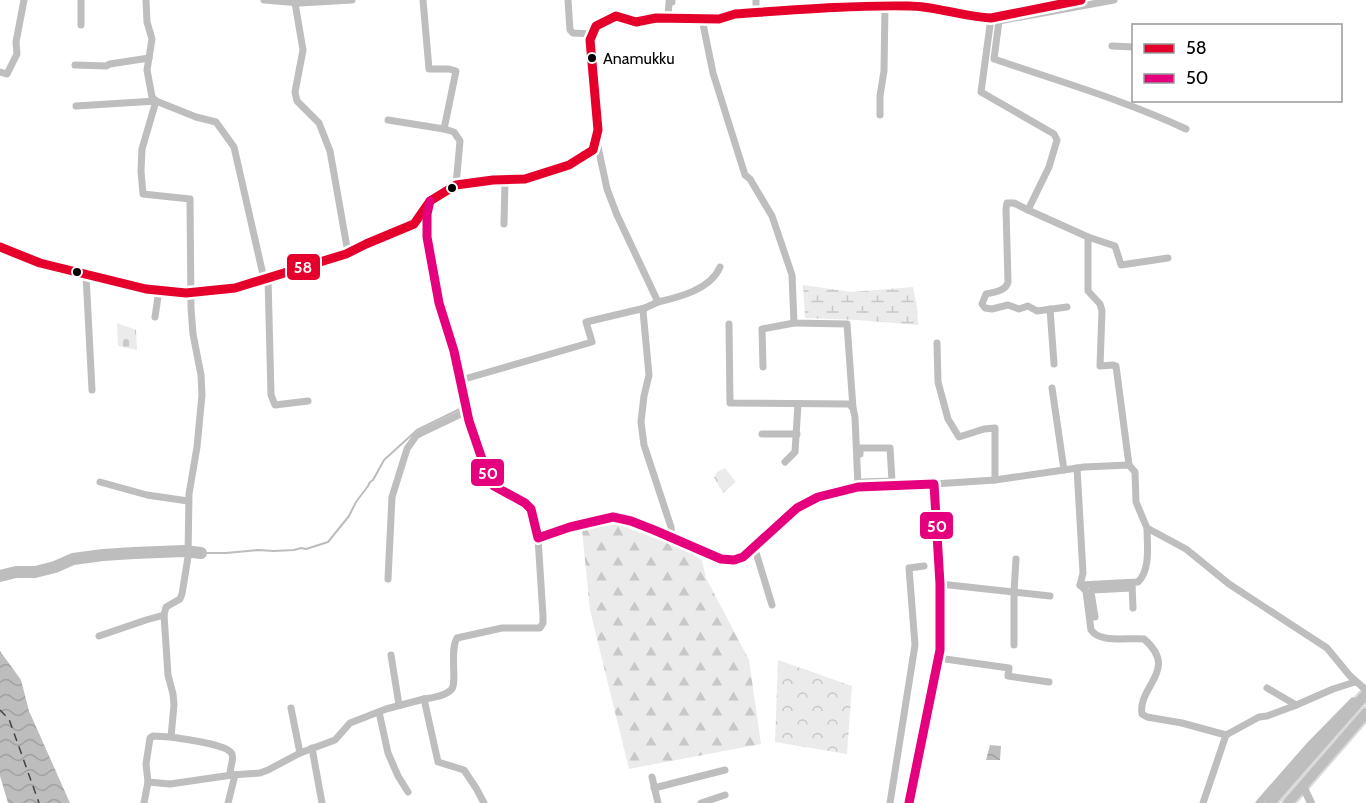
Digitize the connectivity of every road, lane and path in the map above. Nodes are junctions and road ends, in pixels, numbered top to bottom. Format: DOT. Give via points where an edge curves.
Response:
graph roads {
  1 [pos="24,0"];
  2 [pos="81,0"];
  3 [pos="146,0"];
  4 [pos="264,0"];
  5 [pos="352,0"];
  6 [pos="423,0"];
  7 [pos="568,0"];
  8 [pos="672,0"];
  9 [pos="756,0"];
  10 [pos="1081,0"];
  11 [pos="1114,0"];
  12 [pos="334,1"];
  13 [pos="295,3"];
  14 [pos="882,4"];
  15 [pos="756,12"];
  16 [pos="668,18"];
  17 [pos="991,18"];
  18 [pos="702,19"];
  19 [pos="81,25"];
  20 [pos="593,34"];
  21 [pos="1112,46"];
  22 [pos="1132,47"];
  23 [pos="149,58"];
  24 [pos="75,65"];
  25 [pos="0,72"];
  26 [pos="156,101"];
  27 [pos="76,106"];
  28 [pos="880,115"];
  29 [pos="388,120"];
  30 [pos="444,129"];
  31 [pos="1186,129"];
  32 [pos="594,144"];
  33 [pos="505,180"];
  34 [pos="456,185"];
  35 [pos="430,201"];
  36 [pos="1028,210"];
  37 [pos="504,224"];
  38 [pos="1088,237"];
  39 [pos="0,247"];
  40 [pos="348,253"];
  41 [pos="1168,258"];
  42 [pos="720,267"];
  43 [pos="86,274"];
  44 [pos="266,279"];
  45 [pos="159,290"];
  46 [pos="190,292"];
  47 [pos="658,302"];
  48 [pos="1067,307"];
  49 [pos="645,308"];
  50 [pos="1050,309"];
  51 [pos="155,317"];
  52 [pos="794,323"];
  53 [pos="729,324"];
  54 [pos="937,343"];
  55 [pos="1054,364"];
  56 [pos="763,367"];
  57 [pos="461,380"];
  58 [pos="1052,388"];
  59 [pos="92,390"];
  60 [pos="308,401"];
  61 [pos="798,404"];
  62 [pos="853,408"];
  63 [pos="467,411"];
  64 [pos="762,434"];
  65 [pos="797,434"];
  66 [pos="785,462"];
  67 [pos="1129,465"];
  68 [pos="1077,468"];
  69 [pos="1064,470"];
  70 [pos="995,480"];
  71 [pos="100,482"];
  72 [pos="934,484"];
  73 [pos="860,485"];
  74 [pos="188,501"];
  75 [pos="1148,528"];
  76 [pos="672,537"];
  77 [pos="538,538"];
  78 [pos="754,546"];
  79 [pos="1016,559"];
  80 [pos="924,566"];
  81 [pos="388,579"];
  82 [pos="940,584"];
  83 [pos="1080,585"];
  84 [pos="1132,585"];
  85 [pos="1014,592"];
  86 [pos="1050,596"];
  87 [pos="772,605"];
  88 [pos="1133,608"];
  89 [pos="164,615"];
  90 [pos="1095,617"];
  91 [pos="99,636"];
  92 [pos="1014,645"];
  93 [pos="390,655"];
  94 [pos="938,658"];
  95 [pos="1049,682"];
  96 [pos="1355,682"];
  97 [pos="1267,688"];
  98 [pos="1366,691"];
  99 [pos="424,699"];
  100 [pos="399,705"];
  101 [pos="1296,705"];
  102 [pos="291,708"];
  103 [pos="379,712"];
  104 [pos="1366,713"];
  105 [pos="1226,735"];
  106 [pos="171,737"];
  107 [pos="312,748"];
  108 [pos="300,753"];
  109 [pos="725,770"];
  110 [pos="234,775"];
  111 [pos="652,777"];
  112 [pos="148,782"];
  113 [pos="1303,786"];
  114 [pos="654,788"];
  115 [pos="408,792"];
  116 [pos="725,795"];
  117 [pos="144,803"];
  118 [pos="228,803"];
  119 [pos="322,803"];
  120 [pos="484,803"];
  121 [pos="658,803"];
  122 [pos="701,803"];
  123 [pos="890,803"];
  124 [pos="909,803"];
  125 [pos="1203,803"];
  126 [pos="1259,803"];
  127 [pos="1270,803"];
  128 [pos="1288,803"];
  129 [pos="1311,803"];
  1 -- 25 [label="street" via="16,54 7,74"];
  2 -- 19 [label="street"];
  3 -- 23 [label="street" via="152,39"];
  4 -- 13 [label="street"];
  5 -- 12 [label="street"];
  6 -- 30 [label="street" via="429,69 456,71"];
  7 -- 20 [label="street" via="570,30"];
  8 -- 16 [label="street"];
  9 -- 15 [label="street"];
  10 -- 17 [label="main road"];
  11 -- 31 [label="street" via="999,21 994,59"];
  12 -- 13 [label="street"];
  13 -- 40 [label="street" via="303,50 295,92 297,101 319,123 330,151"];
  14 -- 15 [label="main road"];
  14 -- 17 [label="main road"];
  14 -- 28 [label="street" via="884,71"];
  15 -- 18 [label="main road"];
  16 -- 18 [label="main road"];
  16 -- 20 [label="main road" via="636,22 616,16 596,26"];
  17 -- 36 [label="street" via="981,92 1057,140"];
  18 -- 52 [label="street" via="712,73 745,175 772,216 792,275"];
  20 -- 32 [label="main road" via="590,40 597,130"];
  21 -- 22 [label="street"];
  23 -- 24 [label="street" via="106,66"];
  23 -- 26 [label="street" via="147,70"];
  26 -- 27 [label="street"];
  26 -- 44 [label="street" via="216,122 234,147"];
  26 -- 46 [label="street" via="142,149 143,194 190,199"];
  29 -- 30 [label="street"];
  30 -- 34 [label="street" via="454,132 460,141"];
  32 -- 33 [label="main road" via="592,150 569,165"];
  32 -- 47 [label="street" via="616,215"];
  33 -- 34 [label="main road"];
  33 -- 37 [label="street"];
  34 -- 35 [label="main road"];
  35 -- 40 [label="main road" via="414,224"];
  35 -- 57 [label="street" via="427,237 439,303"];
  36 -- 38 [label="street"];
  36 -- 50 [label="street" via="1007,203 1008,282 1001,290 986,294 982,304 992,309 1008,305 1019,309 1028,306 1037,311"];
  38 -- 41 [label="street" via="1115,246 1121,265"];
  38 -- 67 [label="street" via="1088,291 1101,311 1100,366 1116,366"];
  39 -- 43 [label="main road" via="40,263"];
  40 -- 44 [label="main road"];
  42 -- 47 [label="street" via="718,273 694,291"];
  43 -- 45 [label="main road"];
  43 -- 59 [label="street"];
  44 -- 46 [label="main road" via="235,288"];
  44 -- 60 [label="street" via="271,395 275,405"];
  45 -- 46 [label="main road"];
  45 -- 51 [label="street"];
  46 -- 74 [label="street" via="202,395"];
  47 -- 49 [label="street"];
  48 -- 50 [label="street"];
  49 -- 57 [label="street" via="586,322 592,342"];
  49 -- 76 [label="street" via="649,375 641,422 644,445"];
  50 -- 55 [label="street"];
  52 -- 56 [label="street" via="762,329"];
  52 -- 62 [label="street" via="847,324"];
  53 -- 61 [label="street" via="730,403"];
  54 -- 70 [label="street" via="938,382 948,419 959,437 995,428"];
  57 -- 63 [label="street"];
  58 -- 69 [label="street"];
  61 -- 62 [label="street" via="849,404"];
  61 -- 65 [label="street"];
  62 -- 73 [label="street"];
  63 -- 77 [label="street" via="494,486 531,509"];
  63 -- 81 [label="street" via="416,436 407,449 392,497"];
  64 -- 65 [label="street"];
  65 -- 66 [label="street" via="795,452"];
  67 -- 68 [label="street"];
  67 -- 75 [label="street" via="1135,472 1136,502"];
  68 -- 69 [label="street"];
  68 -- 83 [label="street" via="1083,573"];
  69 -- 70 [label="street"];
  70 -- 72 [label="street"];
  71 -- 74 [label="street"];
  72 -- 73 [label="street"];
  72 -- 82 [label="street"];
  73 -- 73 [label="street" via="860,448 890,448 892,481"];
  73 -- 78 [label="street" via="818,497 797,508"];
  74 -- 89 [label="street" via="188,558 182,594 166,607"];
  75 -- 84 [label="street" via="1147,565 1143,577"];
  75 -- 96 [label="street" via="1186,549 1229,584 1327,648"];
  76 -- 77 [label="street" via="613,517"];
  76 -- 78 [label="street" via="721,559 743,557"];
  77 -- 99 [label="street" via="543,616 540,628 502,628 457,638 454,686"];
  78 -- 87 [label="street"];
  79 -- 85 [label="street"];
  80 -- 123 [label="street" via="909,568 915,645"];
  82 -- 85 [label="street"];
  82 -- 94 [label="street"];
  83 -- 84 [label="street"];
  83 -- 105 [label="street" via="1086,591 1094,634 1144,639 1159,659 1142,714"];
  84 -- 88 [label="street"];
  84 -- 90 [label="street" via="1092,590"];
  85 -- 86 [label="street"];
  85 -- 92 [label="street"];
  89 -- 91 [label="street"];
  89 -- 106 [label="street" via="174,705"];
  93 -- 100 [label="street"];
  94 -- 95 [label="street" via="1010,668 1008,676"];
  94 -- 124 [label="street"];
  96 -- 98 [label="street"];
  96 -- 101 [label="street"];
  97 -- 101 [label="street"];
  98 -- 126 [label="street" via="1309,746"];
  98 -- 127 [label="main road"];
  99 -- 100 [label="street"];
  99 -- 120 [label="street" via="438,762 466,772"];
  100 -- 103 [label="street"];
  101 -- 105 [label="street" via="1259,717"];
  102 -- 108 [label="street"];
  103 -- 107 [label="street" via="350,723 335,740"];
  103 -- 115 [label="street" via="387,753"];
  104 -- 113 [label="main road"];
  105 -- 125 [label="street"];
  106 -- 110 [label="street" via="228,749 232,757 230,774"];
  106 -- 112 [label="street" via="150,738"];
  107 -- 108 [label="street"];
  107 -- 119 [label="street"];
  108 -- 110 [label="street" via="260,773"];
  109 -- 114 [label="street"];
  110 -- 112 [label="street" via="170,784"];
  110 -- 118 [label="street"];
  111 -- 114 [label="street"];
  112 -- 117 [label="street"];
  113 -- 128 [label="main road"];
  113 -- 129 [label="street"];
  114 -- 121 [label="street"];
  116 -- 122 [label="street"];
}
